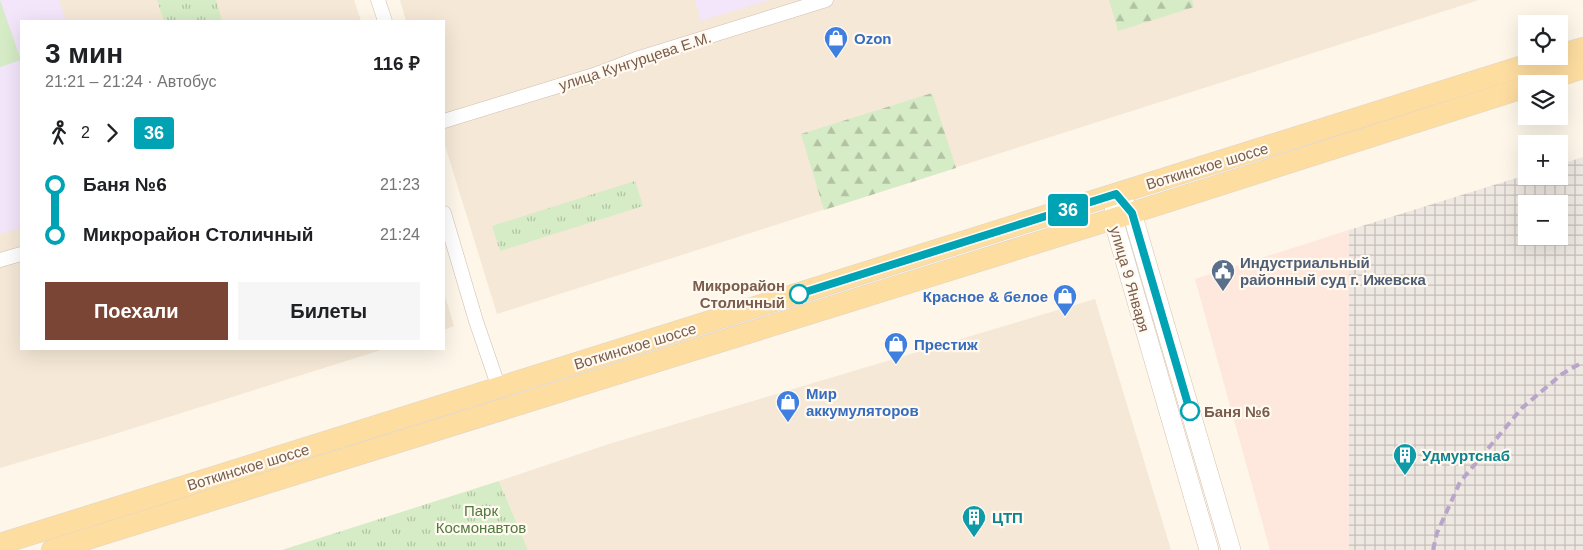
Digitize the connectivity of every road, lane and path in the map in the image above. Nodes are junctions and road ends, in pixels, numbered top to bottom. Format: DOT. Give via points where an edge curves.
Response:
graph roads {
  1 [pos="378,0"];
  2 [pos="826,0"];
  3 [pos="385,20"];
  4 [pos="1583,48"];
  5 [pos="1568,53"];
  6 [pos="1528,65"];
  7 [pos="1583,68"];
  8 [pos="1562,75"];
  9 [pos="1518,90"];
  10 [pos="445,121"];
  11 [pos="1116,194"];
  12 [pos="445,216"];
  13 [pos="1122,216"];
  14 [pos="20,254"];
  15 [pos="0,260"];
  16 [pos="499,388"];
  17 [pos="0,544"];
  18 [pos="52,550"];
  19 [pos="1209,550"];
  20 [pos="1231,550"];
  1 -- 3 [label="street"];
  2 -- 10 [label="street, улица Кунгурцева Е.М."];
  4 -- 5 [label="main road, Воткинское шоссе"];
  6 -- 11 [label="main road, Воткинское шоссе"];
  7 -- 8 [label="main road"];
  9 -- 13 [label="main road, Воткинское шоссе"];
  11 -- 13 [label="main road, улица 9 Января"];
  11 -- 16 [label="main road, Воткинское шоссе"];
  12 -- 16 [label="street"];
  13 -- 18 [label="main road, Воткинское шоссе"];
  13 -- 19 [label="main road, улица 9 Января"];
  13 -- 20 [label="main road, улица 9 Января"];
  14 -- 15 [label="street"];
  16 -- 17 [label="main road, Воткинское шоссе"];
}
